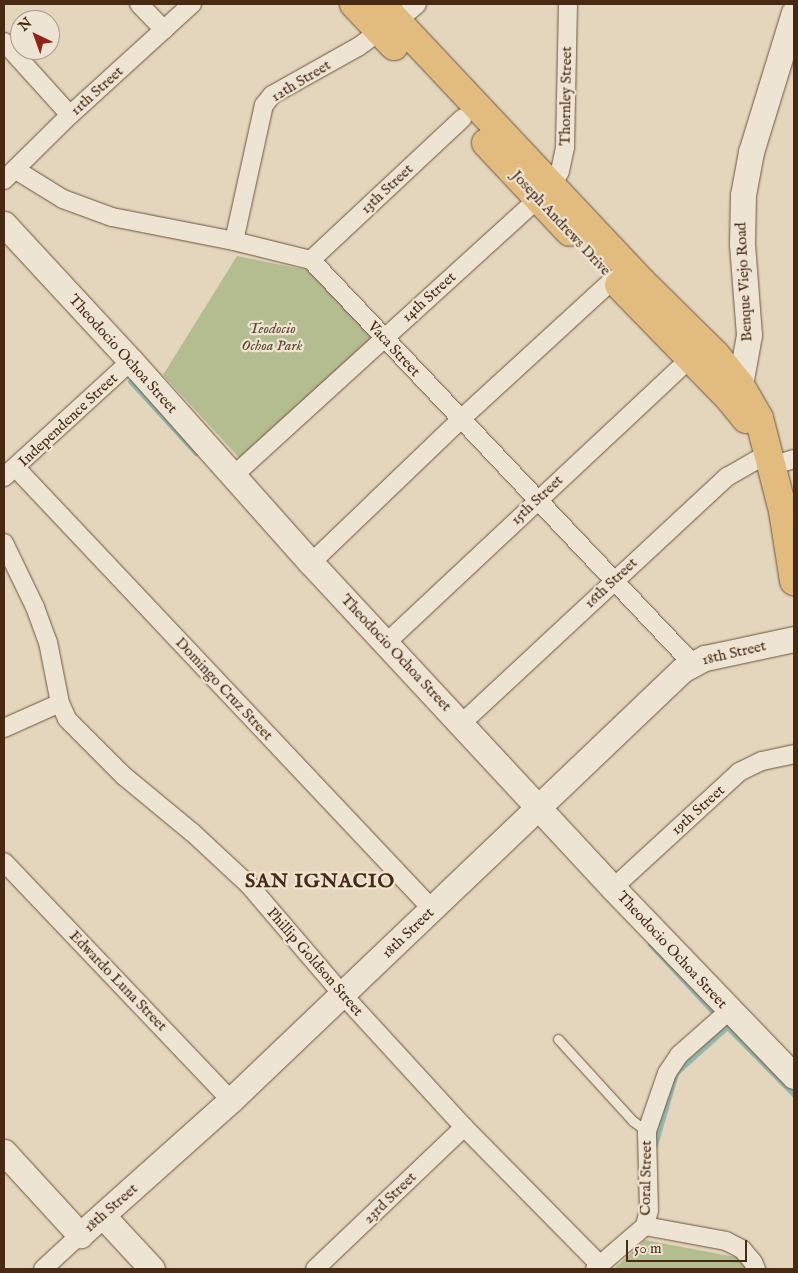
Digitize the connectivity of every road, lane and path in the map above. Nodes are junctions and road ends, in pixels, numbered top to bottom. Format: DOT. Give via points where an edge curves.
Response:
graph roads {
  1 [pos="139,4"];
  2 [pos="192,4"];
  3 [pos="354,4"];
  4 [pos="568,4"];
  5 [pos="794,12"];
  6 [pos="394,15"];
  7 [pos="164,30"];
  8 [pos="4,42"];
  9 [pos="70,115"];
  10 [pos="463,118"];
  11 [pos="10,175"];
  12 [pos="545,192"];
  13 [pos="4,224"];
  14 [pos="234,241"];
  15 [pos="311,260"];
  16 [pos="614,279"];
  17 [pos="384,338"];
  18 [pos="690,359"];
  19 [pos="131,361"];
  20 [pos="740,384"];
  21 [pos="461,419"];
  22 [pos="774,456"];
  23 [pos="10,473"];
  24 [pos="232,477"];
  25 [pos="538,499"];
  26 [pos="790,525"];
  27 [pos="4,544"];
  28 [pos="311,563"];
  29 [pos="614,580"];
  30 [pos="794,581"];
  31 [pos="794,640"];
  32 [pos="386,643"];
  33 [pos="692,663"];
  34 [pos="60,704"];
  35 [pos="462,723"];
  36 [pos="4,728"];
  37 [pos="794,754"];
  38 [pos="540,806"];
  39 [pos="5,865"];
  40 [pos="613,888"];
  41 [pos="433,910"];
  42 [pos="344,995"];
  43 [pos="730,1010"];
  44 [pos="558,1039"];
  45 [pos="794,1076"];
  46 [pos="231,1100"];
  47 [pos="464,1127"];
  48 [pos="647,1131"];
  49 [pos="4,1152"];
  50 [pos="103,1216"];
  51 [pos="645,1226"];
  52 [pos="80,1235"];
  53 [pos="598,1267"];
  54 [pos="43,1269"];
  55 [pos="152,1269"];
  56 [pos="315,1269"];
  57 [pos="756,1269"];
  1 -- 7 [label="street"];
  2 -- 7 [label="street, 11th Street"];
  3 -- 6 [label="highway, Joseph Andrews Drive"];
  4 -- 12 [label="street, Thornley Street" via="565,148 560,171"];
  5 -- 20 [label="street, Benque Viejo Road" via="751,152 743,195 742,243 749,335"];
  6 -- 10 [label="highway, Joseph Andrews Drive"];
  6 -- 12 [label="highway, Joseph Andrews Drive"];
  6 -- 14 [label="street, 12th Street" via="358,47 272,95 264,105"];
  7 -- 9 [label="street, 11th Street"];
  8 -- 9 [label="street"];
  9 -- 11 [label="street, 11th Street"];
  10 -- 12 [label="highway, Joseph Andrews Drive"];
  10 -- 15 [label="street, 13th Street"];
  11 -- 14 [label="street" via="102,214"];
  12 -- 16 [label="highway, Joseph Andrews Drive"];
  12 -- 17 [label="street, 14th Street"];
  12 -- 20 [label="highway, Joseph Andrews Drive" via="642,282"];
  13 -- 19 [label="street, Theodocio Ochoa Street"];
  14 -- 15 [label="street"];
  15 -- 17 [label="street, Vaca Street"];
  16 -- 18 [label="highway, Joseph Andrews Drive"];
  16 -- 21 [label="street"];
  17 -- 21 [label="street, Vaca Street"];
  17 -- 24 [label="street, 14th Street"];
  18 -- 22 [label="highway, Joseph Andrews Drive" via="729,398"];
  18 -- 25 [label="street, 15th Street"];
  19 -- 23 [label="street, Independence Street"];
  19 -- 24 [label="street, Theodocio Ochoa Street"];
  20 -- 22 [label="highway" via="754,407"];
  21 -- 25 [label="street, Vaca Street"];
  21 -- 28 [label="street"];
  22 -- 26 [label="highway"];
  22 -- 29 [label="street, 16th Street" via="727,477"];
  23 -- 41 [label="street, Domingo Cruz Street"];
  24 -- 28 [label="street, Theodocio Ochoa Street"];
  25 -- 29 [label="street, Vaca Street"];
  25 -- 32 [label="street, 15th Street"];
  26 -- 30 [label="highway"];
  27 -- 34 [label="street, Phillip Goldson Street" via="48,642"];
  28 -- 32 [label="street, Theodocio Ochoa Street"];
  29 -- 33 [label="street, Vaca Street"];
  29 -- 35 [label="street, 16th Street"];
  31 -- 33 [label="street, 18th Street"];
  32 -- 35 [label="street, Theodocio Ochoa Street"];
  33 -- 38 [label="street, 18th Street"];
  34 -- 36 [label="street"];
  34 -- 42 [label="street, Phillip Goldson Street" via="67,720 82,736 249,885"];
  35 -- 38 [label="street, Theodocio Ochoa Street"];
  37 -- 40 [label="street, 19th Street" via="762,761 739,772"];
  38 -- 40 [label="street, Theodocio Ochoa Street"];
  38 -- 41 [label="street, 18th Street"];
  39 -- 46 [label="street, Edwardo Luna Street"];
  40 -- 43 [label="street, Theodocio Ochoa Street"];
  41 -- 42 [label="street, 18th Street"];
  42 -- 46 [label="street, 18th Street"];
  42 -- 47 [label="street, Phillip Goldson Street"];
  43 -- 45 [label="street, Theodocio Ochoa Street"];
  43 -- 48 [label="street, Coral Street" via="680,1055 667,1073"];
  44 -- 48 [label="lane" via="633,1122"];
  46 -- 50 [label="street, 18th Street"];
  47 -- 53 [label="street, Phillip Goldson Street"];
  47 -- 56 [label="street, 23rd Street"];
  48 -- 51 [label="street, Coral Street" via="649,1210"];
  49 -- 52 [label="street"];
  50 -- 52 [label="street, 18th Street"];
  50 -- 55 [label="street"];
  51 -- 53 [label="street, Coral Street"];
  51 -- 57 [label="street, Coral Street" via="726,1241 742,1249"];
  52 -- 54 [label="street, 18th Street"];
}
